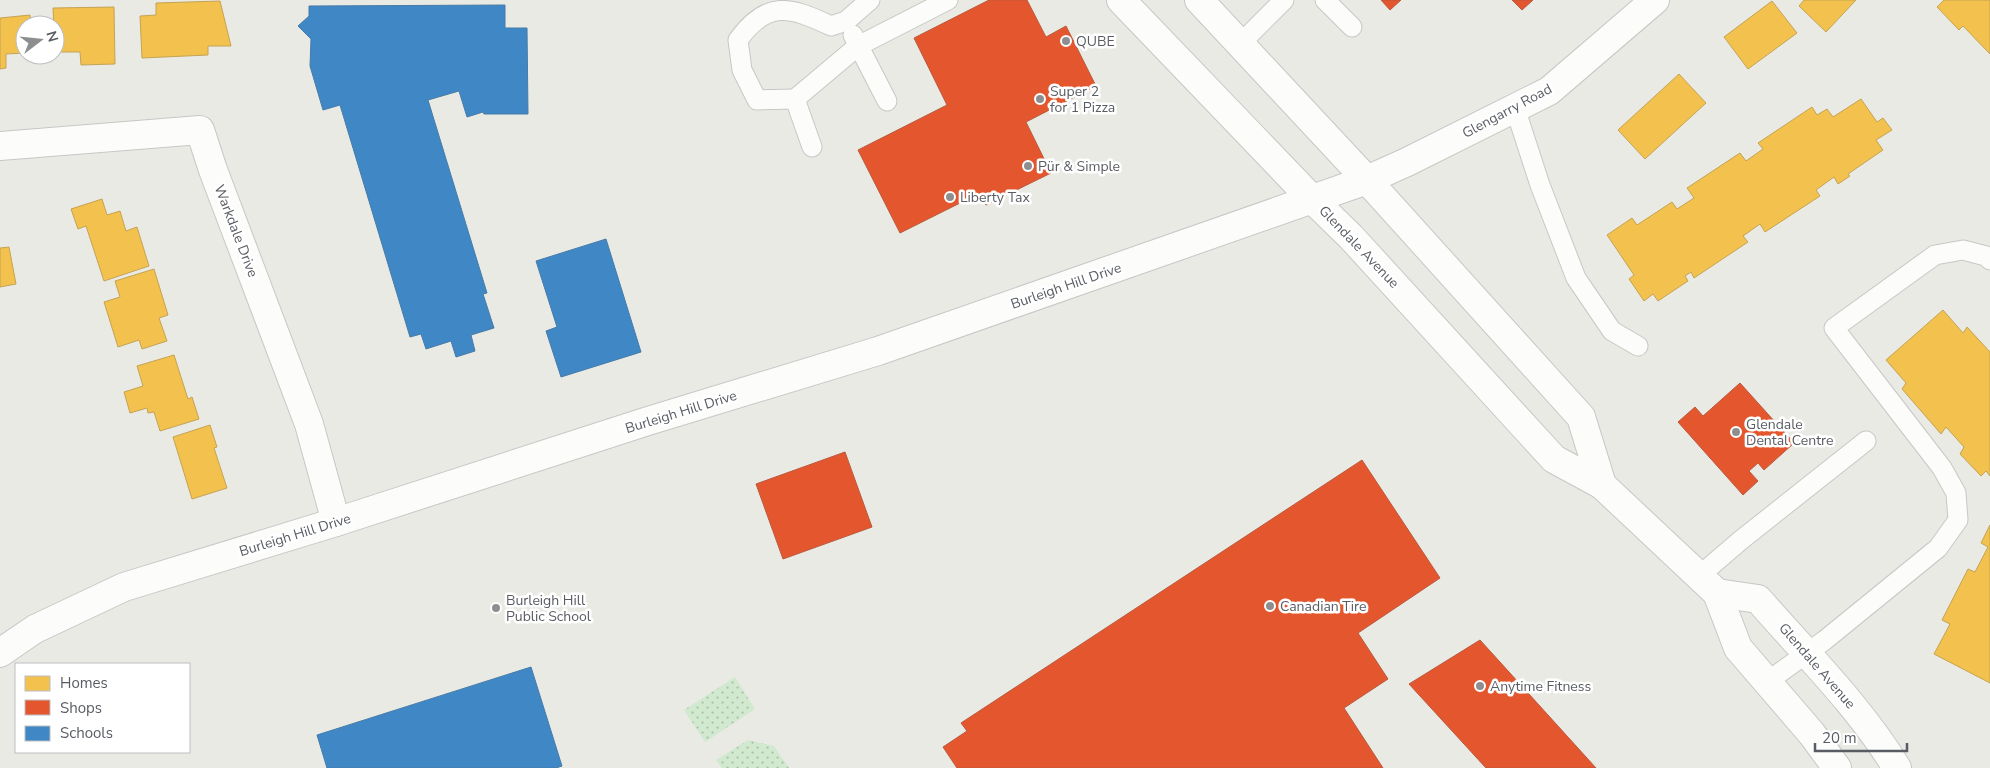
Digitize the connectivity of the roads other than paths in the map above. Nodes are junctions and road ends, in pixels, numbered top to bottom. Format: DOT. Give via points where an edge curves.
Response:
graph roads {
  1 [pos="870,0"];
  2 [pos="948,0"];
  3 [pos="1121,0"];
  4 [pos="1199,0"];
  5 [pos="1284,0"];
  6 [pos="1324,0"];
  7 [pos="1655,0"];
  8 [pos="846,21"];
  9 [pos="1352,27"];
  10 [pos="1240,44"];
  11 [pos="858,46"];
  12 [pos="795,99"];
  13 [pos="888,101"];
  14 [pos="1515,108"];
  15 [pos="0,146"];
  16 [pos="812,147"];
  17 [pos="1367,180"];
  18 [pos="1312,199"];
  19 [pos="1990,260"];
  20 [pos="1638,346"];
  21 [pos="1866,442"];
  22 [pos="1602,486"];
  23 [pos="336,522"];
  24 [pos="1708,585"];
  25 [pos="0,653"];
  26 [pos="1806,654"];
  27 [pos="1767,682"];
  28 [pos="1837,768"];
  29 [pos="1898,768"];
  1 -- 8 [label="lane"];
  2 -- 11 [label="lane"];
  3 -- 18 [label="main road, Glendale Avenue"];
  4 -- 10 [label="main road"];
  5 -- 10 [label="lane"];
  6 -- 9 [label="lane"];
  7 -- 14 [label="main road, Glengarry Road" via="1549,91"];
  8 -- 11 [label="lane"];
  8 -- 12 [label="lane" via="831,26 802,12 778,8 750,23 738,40 742,70 757,100"];
  10 -- 17 [label="main road"];
  11 -- 12 [label="lane"];
  11 -- 13 [label="lane"];
  12 -- 16 [label="lane"];
  14 -- 17 [label="main road, Glengarry Road"];
  14 -- 20 [label="lane" via="1540,186 1576,278 1612,331"];
  15 -- 23 [label="main road, Warkdale Drive" via="200,130 309,424"];
  17 -- 18 [label="main road, Burleigh Hill Drive"];
  17 -- 22 [label="main road" via="1581,417"];
  18 -- 22 [label="main road, Glendale Avenue" via="1351,237 1554,459"];
  18 -- 23 [label="main road, Burleigh Hill Drive" via="878,351"];
  19 -- 26 [label="lane" via="1963,250 1935,256 1834,328 1942,468 1956,493 1958,520 1938,548"];
  21 -- 24 [label="lane" via="1742,540"];
  22 -- 24 [label="main road, Glendale Avenue"];
  23 -- 25 [label="main road, Burleigh Hill Drive" via="124,587 35,629"];
  24 -- 26 [label="main road, Glendale Avenue" via="1758,599"];
  24 -- 27 [label="main road, Glendale Avenue" via="1738,648"];
  26 -- 27 [label="lane"];
  26 -- 29 [label="main road, Glendale Avenue" via="1840,691"];
  27 -- 28 [label="main road, Glendale Avenue"];
}
